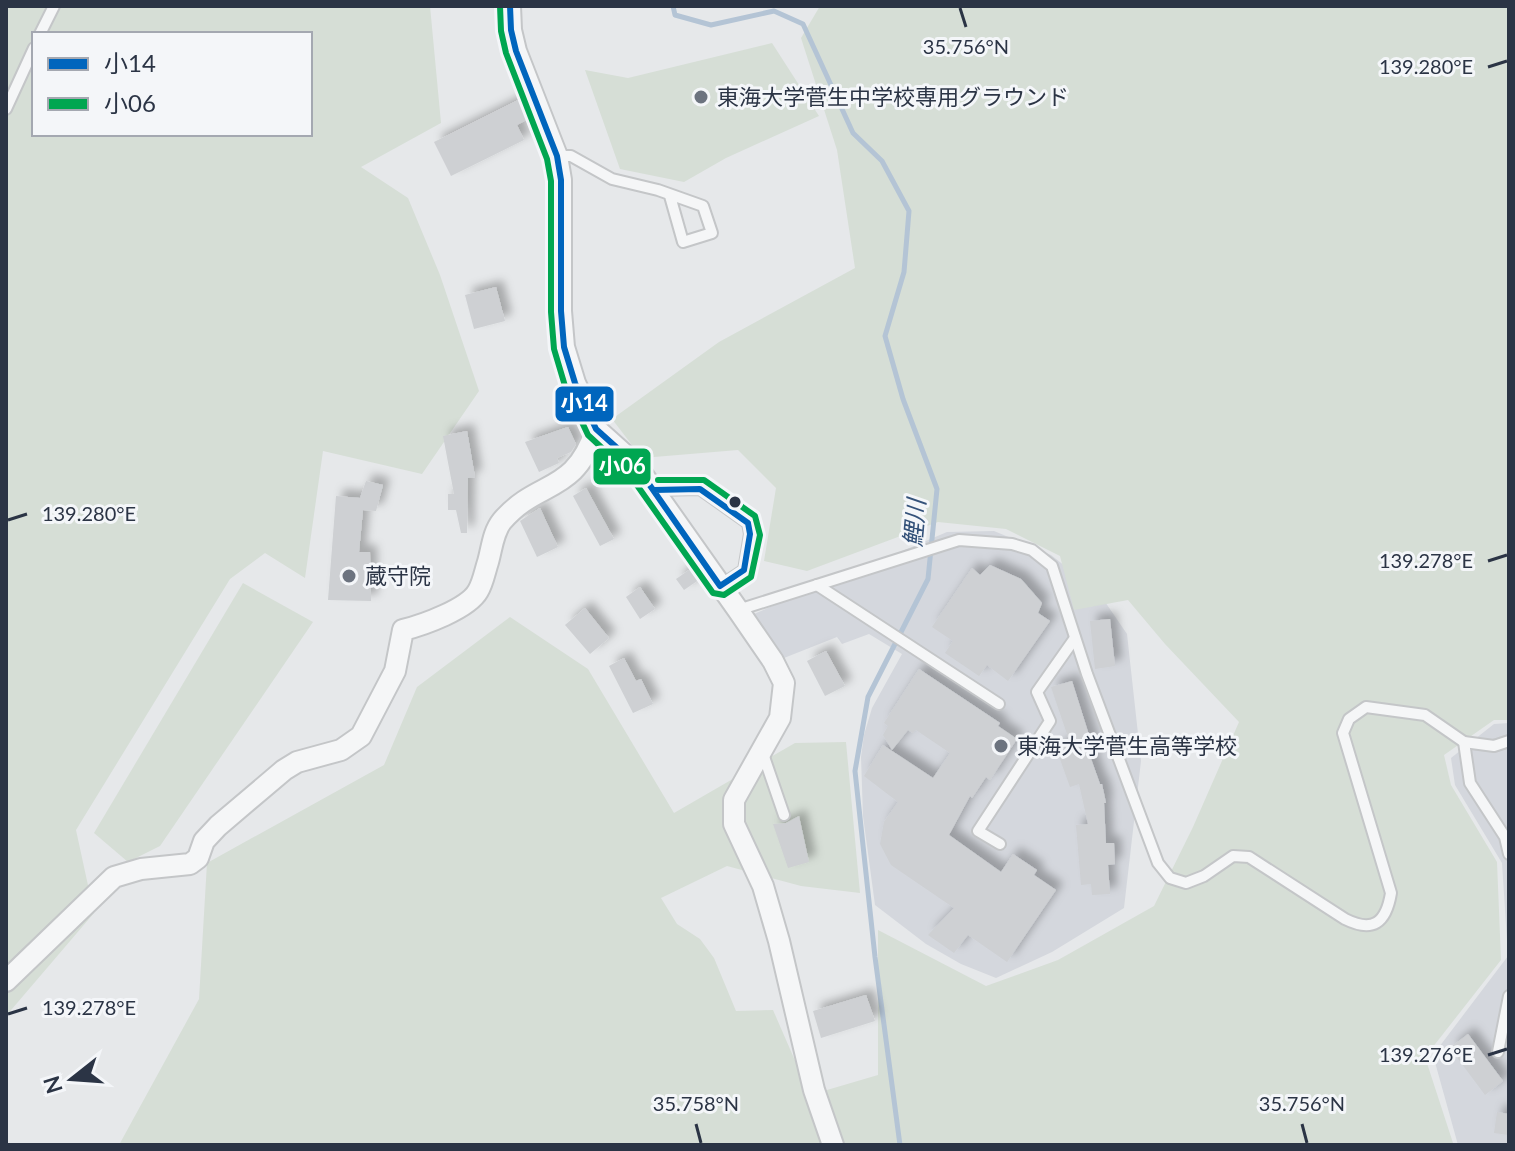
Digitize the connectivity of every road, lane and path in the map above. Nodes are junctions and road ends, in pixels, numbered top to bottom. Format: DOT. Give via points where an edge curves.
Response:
graph roads {
  1 [pos="54,6"];
  2 [pos="510,6"];
  3 [pos="41,32"];
  4 [pos="32,52"];
  5 [pos="6,109"];
  6 [pos="557,156"];
  7 [pos="670,196"];
  8 [pos="596,429"];
  9 [pos="654,490"];
  10 [pos="817,585"];
  11 [pos="720,586"];
  12 [pos="738,610"];
  13 [pos="1075,638"];
  14 [pos="999,704"];
  15 [pos="1509,741"];
  16 [pos="1464,742"];
  17 [pos="762,749"];
  18 [pos="784,815"];
  19 [pos="1000,844"];
  20 [pos="1509,854"];
  21 [pos="6,981"];
  22 [pos="1509,996"];
  23 [pos="1498,1052"];
  24 [pos="833,1145"];
  1 -- 3 [label="lane"];
  2 -- 6 [label="street" via="516,51"];
  4 -- 5 [label="lane"];
  6 -- 7 [label="lane" via="571,156 612,179"];
  6 -- 8 [label="street" via="564,347"];
  7 -- 7 [label="lane" via="703,206 712,233 683,242"];
  8 -- 9 [label="street" via="635,464"];
  8 -- 21 [label="street" via="571,475 501,522 478,593 437,621 403,630 395,671 361,736 341,750 284,770 218,826 190,864 114,877"];
  9 -- 11 [label="street"];
  9 -- 11 [label="lane" via="700,489 748,523 744,570"];
  10 -- 12 [label="lane"];
  10 -- 13 [label="lane" via="952,542 992,541 1032,550 1052,566"];
  10 -- 14 [label="lane"];
  11 -- 12 [label="street"];
  12 -- 17 [label="street" via="784,683 780,718"];
  13 -- 16 [label="lane" via="1158,863 1170,878 1186,883 1233,856 1249,857 1345,919 1359,926 1375,925 1388,911 1391,893 1343,733 1349,719 1366,707 1425,715"];
  13 -- 19 [label="lane" via="1037,692 1050,721 978,831"];
  15 -- 16 [label="lane" via="1494,746"];
  16 -- 20 [label="lane" via="1470,783 1505,837"];
  17 -- 18 [label="lane"];
  17 -- 24 [label="street" via="734,800 734,824 767,900 814,1090"];
  22 -- 23 [label="lane"];
}
